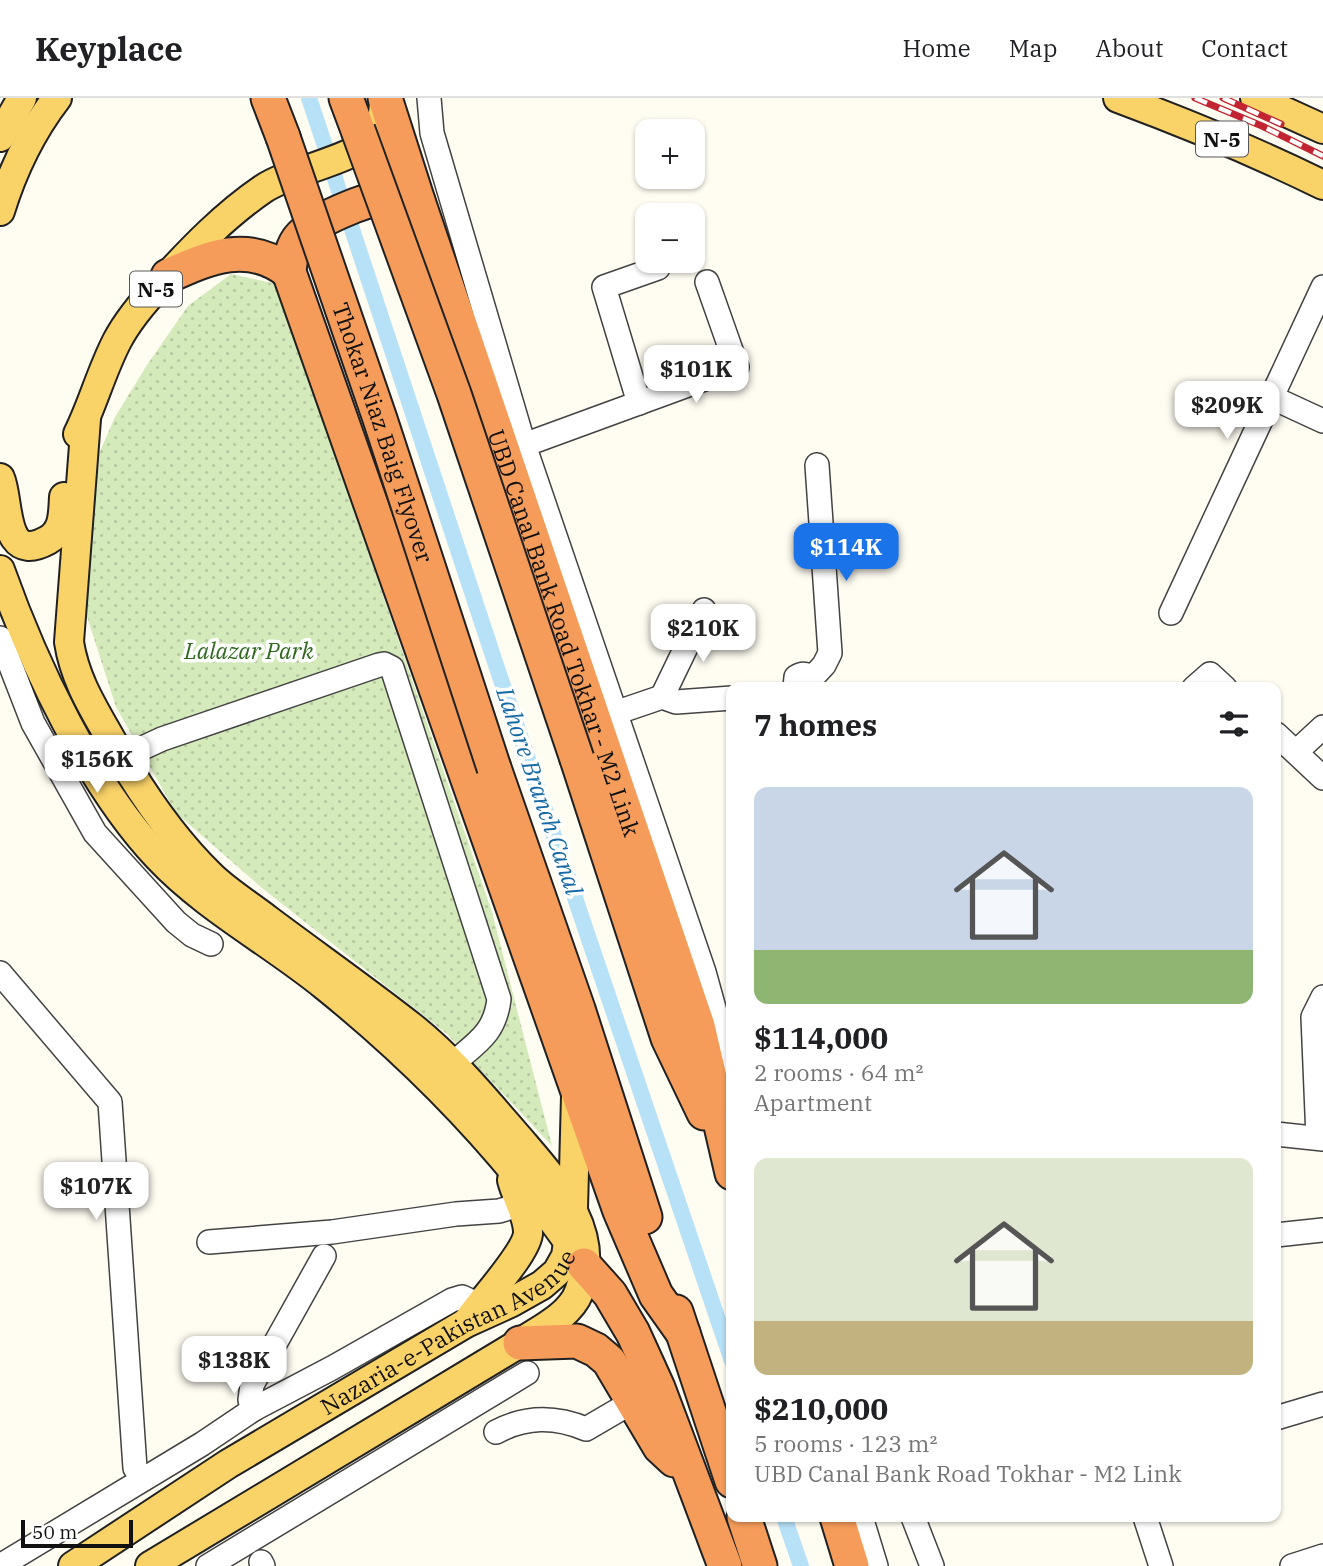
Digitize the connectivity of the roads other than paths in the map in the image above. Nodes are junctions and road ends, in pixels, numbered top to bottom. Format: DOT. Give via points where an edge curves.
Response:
graph roads {
  1 [pos="57,98"];
  2 [pos="268,98"];
  3 [pos="346,98"];
  4 [pos="385,98"];
  5 [pos="429,98"];
  6 [pos="1118,98"];
  7 [pos="1255,98"];
  8 [pos="1323,129"];
  9 [pos="1323,185"];
  10 [pos="418,201"];
  11 [pos="0,211"];
  12 [pos="289,272"];
  13 [pos="644,273"];
  14 [pos="168,276"];
  15 [pos="707,282"];
  16 [pos="1323,287"];
  17 [pos="1271,397"];
  18 [pos="639,403"];
  19 [pos="86,419"];
  20 [pos="1323,421"];
  21 [pos="524,445"];
  22 [pos="817,465"];
  23 [pos="0,478"];
  24 [pos="0,570"];
  25 [pos="704,610"];
  26 [pos="1171,613"];
  27 [pos="0,638"];
  28 [pos="72,662"];
  29 [pos="44,676"];
  30 [pos="809,682"];
  31 [pos="1201,682"];
  32 [pos="1219,682"];
  33 [pos="9,686"];
  34 [pos="662,697"];
  35 [pos="726,698"];
  36 [pos="615,713"];
  37 [pos="1323,727"];
  38 [pos="1281,738"];
  39 [pos="1296,752"];
  40 [pos="121,758"];
  41 [pos="1323,778"];
  42 [pos="211,944"];
  43 [pos="0,972"];
  44 [pos="1323,997"];
  45 [pos="578,1009"];
  46 [pos="726,1051"];
  47 [pos="451,1065"];
  48 [pos="576,1089"];
  49 [pos="1281,1134"];
  50 [pos="1321,1139"];
  51 [pos="726,1149"];
  52 [pos="505,1160"];
  53 [pos="726,1160"];
  54 [pos="519,1205"];
  55 [pos="573,1208"];
  56 [pos="1323,1230"];
  57 [pos="1281,1234"];
  58 [pos="209,1242"];
  59 [pos="577,1254"];
  60 [pos="324,1256"];
  61 [pos="473,1314"];
  62 [pos="683,1333"];
  63 [pos="523,1358"];
  64 [pos="634,1401"];
  65 [pos="1323,1404"];
  66 [pos="254,1409"];
  67 [pos="1281,1417"];
  68 [pos="496,1432"];
  69 [pos="726,1463"];
  70 [pos="144,1479"];
  71 [pos="693,1479"];
  72 [pos="746,1522"];
  73 [pos="839,1522"];
  74 [pos="863,1522"];
  75 [pos="915,1522"];
  76 [pos="1147,1522"];
  77 [pos="1323,1556"];
  78 [pos="0,1566"];
  79 [pos="73,1566"];
  80 [pos="149,1566"];
  81 [pos="208,1566"];
  82 [pos="725,1566"];
  83 [pos="760,1566"];
  84 [pos="852,1566"];
  85 [pos="876,1566"];
  86 [pos="932,1566"];
  87 [pos="1161,1566"];
  88 [pos="1292,1566"];
  1 -- 11 [label="main road" via="24,147"];
  2 -- 45 [label="highway, Thokar Niaz Baig Flyover, bridge"];
  3 -- 53 [label="highway, bridge" via="454,394 668,1038"];
  4 -- 10 [label="highway, UBD Canal Bank Road Tokhar - M2 Link"];
  4 -- 14 [label="main road, N-5, bridge" via="382,121 372,139 265,187 226,217"];
  5 -- 21 [label="street" via="432,133"];
  6 -- 9 [label="main road, N-5"];
  7 -- 8 [label="main road, N-5"];
  10 -- 12 [label="highway" via="405,196 378,199 323,219 299,237"];
  10 -- 51 [label="highway, UBD Canal Bank Road Tokhar - M2 Link" via="698,1026"];
  12 -- 14 [label="highway" via="272,259 236,255 201,260"];
  12 -- 48 [label="highway"];
  13 -- 18 [label="street" via="604,287"];
  14 -- 19 [label="main road, N-5" via="118,338"];
  15 -- 18 [label="street" via="737,367"];
  16 -- 17 [label="street"];
  17 -- 20 [label="street"];
  17 -- 26 [label="street"];
  18 -- 21 [label="street"];
  19 -- 23 [label="main road, N-5" via="66,459 63,519 51,538 30,545 13,537"];
  19 -- 28 [label="main road" via="69,621"];
  21 -- 36 [label="street"];
  22 -- 30 [label="street" via="830,653"];
  24 -- 29 [label="main road"];
  25 -- 34 [label="street"];
  27 -- 33 [label="street"];
  28 -- 29 [label="street"];
  28 -- 40 [label="main road"];
  29 -- 33 [label="street"];
  29 -- 52 [label="main road" via="80,749 158,858 384,1035"];
  31 -- 32 [label="street" via="1210,674"];
  33 -- 42 [label="street" via="95,833 176,922"];
  34 -- 35 [label="street" via="676,702"];
  34 -- 36 [label="street"];
  36 -- 46 [label="street" via="704,972"];
  37 -- 39 [label="street"];
  38 -- 39 [label="street"];
  39 -- 41 [label="street"];
  40 -- 47 [label="main road" via="181,846 212,878 415,1030"];
  40 -- 47 [label="street" via="162,739 379,665 393,668 499,999 497,1017 488,1032"];
  43 -- 70 [label="street" via="110,1102 135,1468"];
  44 -- 50 [label="street" via="1313,1017"];
  45 -- 48 [label="main road"];
  45 -- 62 [label="highway, Thokar Niaz Baig Flyover"];
  47 -- 55 [label="main road" via="552,1177"];
  48 -- 55 [label="main road"];
  48 -- 62 [label="highway" via="656,1295"];
  49 -- 50 [label="street"];
  52 -- 54 [label="main road"];
  52 -- 59 [label="main road"];
  54 -- 58 [label="street" via="332,1232"];
  54 -- 61 [label="main road" via="528,1234 520,1253"];
  55 -- 59 [label="main road" via="583,1240"];
  56 -- 57 [label="street"];
  59 -- 61 [label="main road, Nazaria-e-Pakistan Avenue" via="542,1285 510,1303"];
  59 -- 63 [label="main road, Nazaria-e-Pakistan Avenue" via="580,1292"];
  59 -- 71 [label="highway" via="610,1294 633,1333"];
  60 -- 66 [label="street" via="251,1385"];
  61 -- 66 [label="street" via="461,1297 452,1300"];
  61 -- 79 [label="main road, Nazaria-e-Pakistan Avenue" via="228,1464"];
  62 -- 69 [label="highway, Thokar Niaz Baig Flyover"];
  63 -- 64 [label="highway" via="563,1340 577,1341 610,1361"];
  63 -- 80 [label="main road, Nazaria-e-Pakistan Avenue"];
  63 -- 81 [label="street"];
  64 -- 68 [label="street" via="586,1429 549,1419 527,1420"];
  64 -- 71 [label="highway" via="660,1447"];
  65 -- 67 [label="street"];
  66 -- 70 [label="street"];
  70 -- 78 [label="street"];
  71 -- 82 [label="highway"];
  72 -- 83 [label="highway"];
  73 -- 84 [label="highway"];
  74 -- 85 [label="street"];
  75 -- 86 [label="street"];
  76 -- 87 [label="street"];
  77 -- 88 [label="street"];
}
